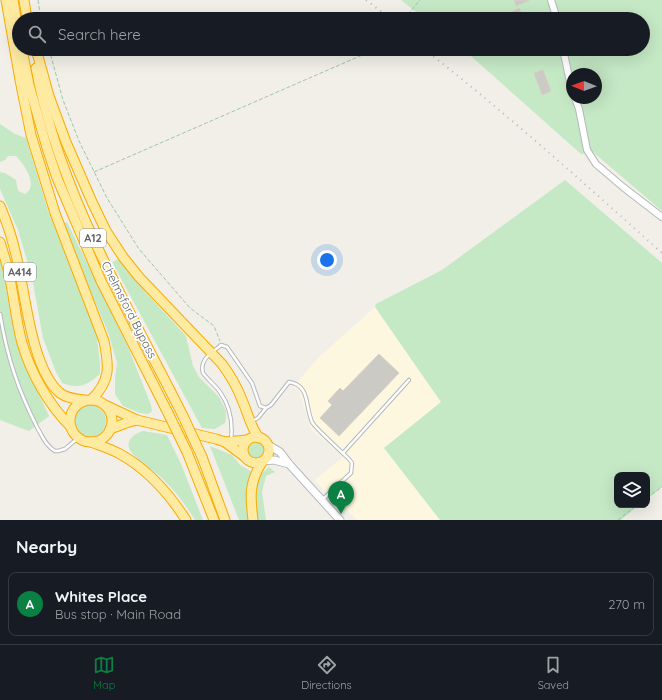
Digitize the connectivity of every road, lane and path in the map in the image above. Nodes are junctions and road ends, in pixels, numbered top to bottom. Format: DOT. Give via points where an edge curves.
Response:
graph roads {
  1 [pos="6,0"];
  2 [pos="13,0"];
  3 [pos="24,0"];
  4 [pos="38,0"];
  5 [pos="420,0"];
  6 [pos="551,0"];
  7 [pos="15,12"];
  8 [pos="26,12"];
  9 [pos="40,12"];
  10 [pos="410,12"];
  11 [pos="554,12"];
  12 [pos="12,36"];
  13 [pos="15,56"];
  14 [pos="23,56"];
  15 [pos="34,56"];
  16 [pos="38,56"];
  17 [pos="51,56"];
  18 [pos="360,56"];
  19 [pos="564,56"];
  20 [pos="567,68"];
  21 [pos="577,104"];
  22 [pos="94,172"];
  23 [pos="0,206"];
  24 [pos="662,217"];
  25 [pos="0,242"];
  26 [pos="0,314"];
  27 [pos="221,345"];
  28 [pos="212,353"];
  29 [pos="409,380"];
  30 [pos="89,400"];
  31 [pos="104,405"];
  32 [pos="266,408"];
  33 [pos="137,420"];
  34 [pos="249,422"];
  35 [pos="71,427"];
  36 [pos="110,429"];
  37 [pos="78,438"];
  38 [pos="259,438"];
  39 [pos="247,440"];
  40 [pos="91,442"];
  41 [pos="228,443"];
  42 [pos="268,445"];
  43 [pos="343,453"];
  44 [pos="245,457"];
  45 [pos="262,461"];
  46 [pos="289,464"];
  47 [pos="662,487"];
  48 [pos="650,496"];
  49 [pos="322,500"];
  50 [pos="634,508"];
  51 [pos="186,520"];
  52 [pos="214,520"];
  53 [pos="225,520"];
  54 [pos="253,520"];
  55 [pos="340,520"];
  56 [pos="618,520"];
  1 -- 12 [label="highway, A12"];
  2 -- 7 [label="highway"];
  3 -- 8 [label="highway"];
  4 -- 9 [label="path"];
  5 -- 10 [label="path"];
  6 -- 11 [label="street"];
  13 -- 30 [label="highway, A12" via="31,135 55,213 104,341 108,360 107,376 102,387"];
  14 -- 52 [label="highway, Chelmsford Bypass / A12, bridge" via="29,85 57,178 101,280 187,452"];
  15 -- 53 [label="highway, Chelmsford Bypass / A12, bridge" via="39,85 58,150 82,214 110,275 183,416 202,457"];
  16 -- 28 [label="highway, A12" via="66,142 106,231 139,277"];
  17 -- 22 [label="path" via="63,100"];
  18 -- 22 [label="path"];
  19 -- 20 [label="street"];
  21 -- 24 [label="street" via="587,150 596,164"];
  22 -- 27 [label="path" via="139,249 190,308 214,326"];
  23 -- 30 [label="highway, A414" via="18,263 34,340 45,370 56,389 62,394 75,399"];
  25 -- 35 [label="highway, A414" via="26,356 51,403"];
  26 -- 37 [label="lane" via="4,342 16,380 47,444 55,451 61,450"];
  27 -- 28 [label="lane"];
  27 -- 32 [label="lane" via="227,347 252,383 260,406"];
  28 -- 34 [label="highway, A12" via="232,378"];
  28 -- 41 [label="lane" via="204,360 202,369 228,405 232,426"];
  29 -- 43 [label="lane"];
  30 -- 31 [label="highway"];
  30 -- 35 [label="highway" via="73,409"];
  31 -- 33 [label="highway"];
  31 -- 36 [label="highway" via="111,413"];
  32 -- 34 [label="lane" via="258,418"];
  32 -- 43 [label="lane" via="289,382 296,383 304,391 313,424"];
  33 -- 36 [label="highway"];
  33 -- 41 [label="highway"];
  34 -- 38 [label="highway, A12"];
  35 -- 37 [label="highway"];
  36 -- 40 [label="highway" via="104,438"];
  37 -- 40 [label="highway"];
  38 -- 39 [label="highway"];
  38 -- 42 [label="highway"];
  39 -- 41 [label="highway"];
  39 -- 44 [label="highway" via="243,447"];
  40 -- 51 [label="highway" via="120,454 138,466 163,490"];
  41 -- 44 [label="highway"];
  42 -- 45 [label="highway" via="268,454"];
  42 -- 46 [label="main road" via="280,452"];
  43 -- 49 [label="lane" via="352,464 351,472"];
  44 -- 45 [label="highway" via="253,463"];
  45 -- 46 [label="main road" via="274,460"];
  45 -- 54 [label="highway" via="252,484"];
  46 -- 49 [label="main road"];
  47 -- 48 [label="path"];
  49 -- 55 [label="main road"];
  50 -- 56 [label="path"];
}
